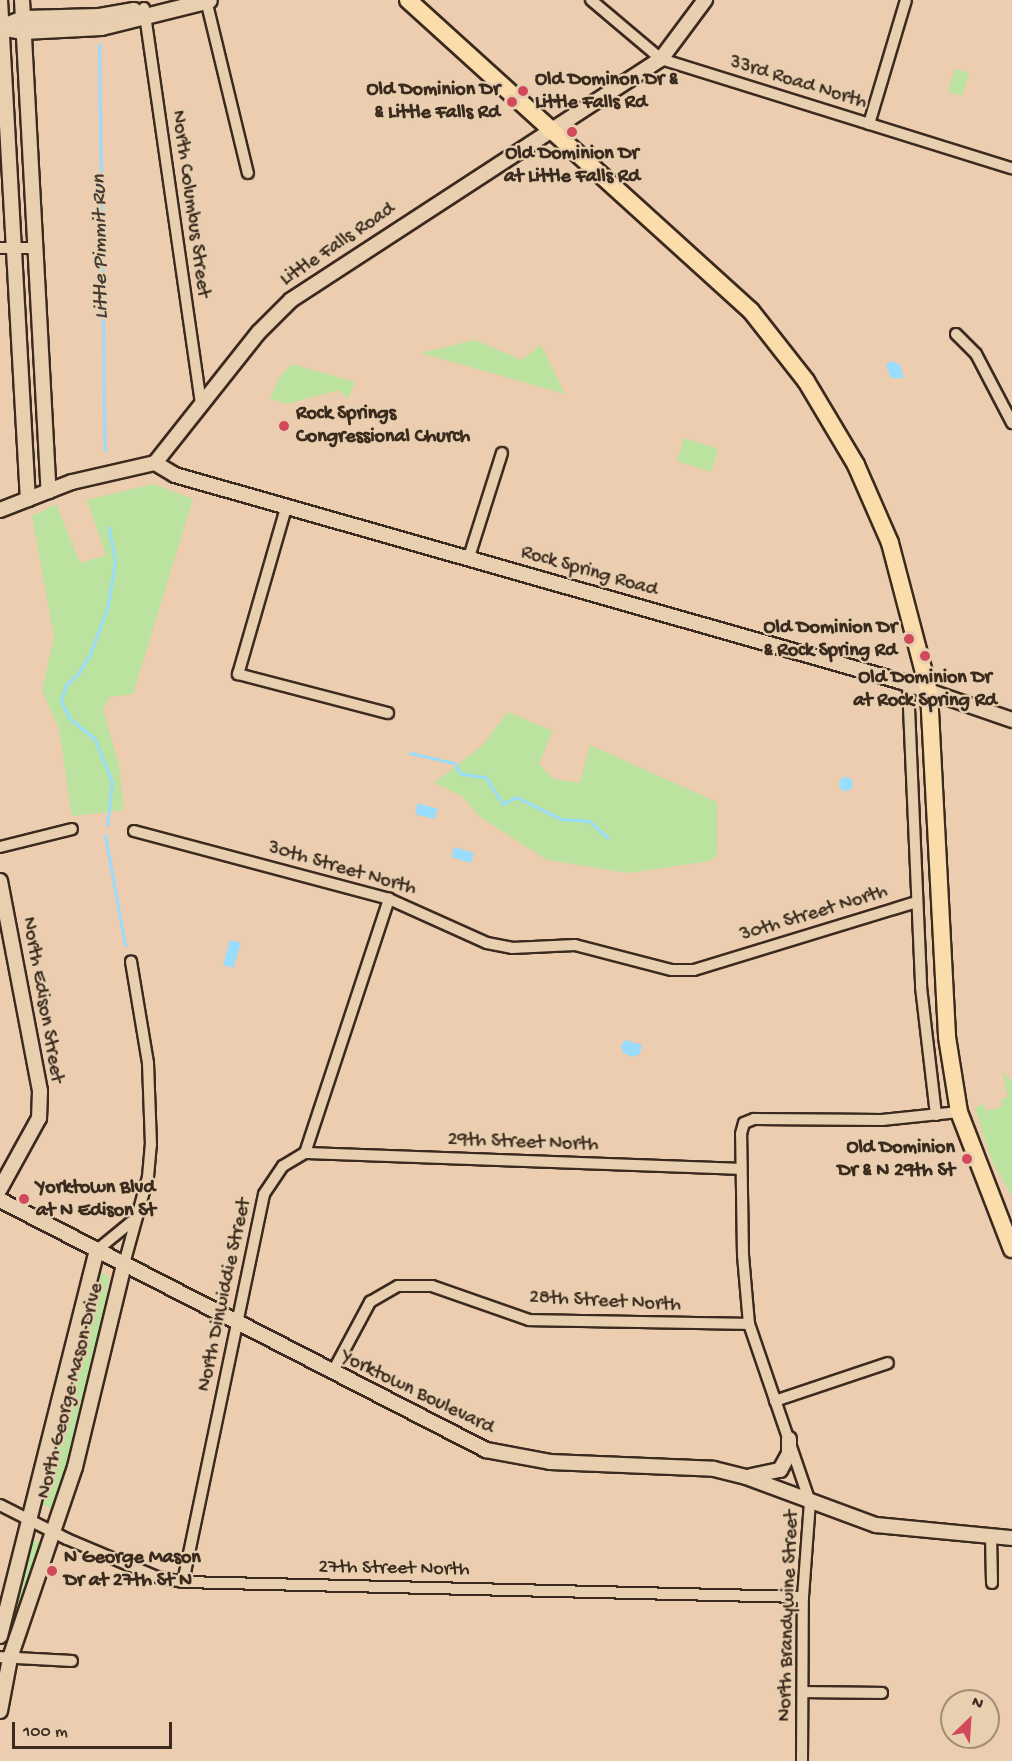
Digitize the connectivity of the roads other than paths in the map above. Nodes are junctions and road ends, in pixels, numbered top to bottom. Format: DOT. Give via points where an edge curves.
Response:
graph roads {
  1 [pos="0,0"];
  2 [pos="22,0"];
  3 [pos="174,0"];
  4 [pos="207,0"];
  5 [pos="408,0"];
  6 [pos="591,0"];
  7 [pos="705,0"];
  8 [pos="906,0"];
  9 [pos="145,13"];
  10 [pos="23,24"];
  11 [pos="1,26"];
  12 [pos="661,59"];
  13 [pos="869,124"];
  14 [pos="552,126"];
  15 [pos="1012,168"];
  16 [pos="248,173"];
  17 [pos="0,248"];
  18 [pos="15,248"];
  19 [pos="35,248"];
  20 [pos="956,334"];
  21 [pos="201,404"];
  22 [pos="1012,423"];
  23 [pos="502,453"];
  24 [pos="155,463"];
  25 [pos="49,491"];
  26 [pos="28,499"];
  27 [pos="286,508"];
  28 [pos="0,510"];
  29 [pos="469,556"];
  30 [pos="908,685"];
  31 [pos="929,692"];
  32 [pos="388,713"];
  33 [pos="1012,720"];
  34 [pos="72,829"];
  35 [pos="134,831"];
  36 [pos="0,847"];
  37 [pos="0,881"];
  38 [pos="390,899"];
  39 [pos="917,902"];
  40 [pos="131,961"];
  41 [pos="959,1112"];
  42 [pos="936,1115"];
  43 [pos="304,1153"];
  44 [pos="739,1169"];
  45 [pos="0,1189"];
  46 [pos="993,1199"];
  47 [pos="0,1200"];
  48 [pos="136,1218"];
  49 [pos="1012,1223"];
  50 [pos="1012,1249"];
  51 [pos="97,1250"];
  52 [pos="124,1264"];
  53 [pos="237,1324"];
  54 [pos="749,1324"];
  55 [pos="888,1363"];
  56 [pos="332,1373"];
  57 [pos="775,1401"];
  58 [pos="789,1439"];
  59 [pos="746,1477"];
  60 [pos="810,1502"];
  61 [pos="0,1505"];
  62 [pos="28,1518"];
  63 [pos="1012,1530"];
  64 [pos="53,1532"];
  65 [pos="991,1535"];
  66 [pos="1012,1538"];
  67 [pos="183,1582"];
  68 [pos="992,1583"];
  69 [pos="803,1597"];
  70 [pos="0,1636"];
  71 [pos="5,1657"];
  72 [pos="72,1661"];
  73 [pos="804,1692"];
  74 [pos="882,1693"];
  75 [pos="0,1711"];
  76 [pos="802,1761"];
  1 -- 11 [label="street"];
  2 -- 10 [label="street"];
  3 -- 9 [label="main road"];
  4 -- 9 [label="main road"];
  4 -- 16 [label="street"];
  5 -- 14 [label="main road"];
  6 -- 12 [label="street, 33rd Road North"];
  7 -- 12 [label="street, Little Falls Road"];
  8 -- 13 [label="street"];
  9 -- 10 [label="main road" via="101,27"];
  9 -- 21 [label="street, North Columbus Street"];
  10 -- 11 [label="main road"];
  10 -- 19 [label="street"];
  11 -- 18 [label="street"];
  12 -- 13 [label="street, 33rd Road North"];
  12 -- 14 [label="street, Little Falls Road"];
  13 -- 15 [label="street, 33rd Road North"];
  14 -- 21 [label="street, Little Falls Road" via="291,300"];
  14 -- 31 [label="main road" via="751,311 813,391 856,465 890,543"];
  17 -- 18 [label="street"];
  18 -- 19 [label="street"];
  18 -- 26 [label="street"];
  19 -- 25 [label="street"];
  20 -- 22 [label="street" via="976,354"];
  21 -- 24 [label="street, Little Falls Road"];
  23 -- 29 [label="street"];
  24 -- 25 [label="street"];
  24 -- 27 [label="street, Rock Spring Road" via="175,475"];
  25 -- 26 [label="street"];
  26 -- 28 [label="street"];
  27 -- 29 [label="street, Rock Spring Road"];
  27 -- 32 [label="street" via="238,674"];
  29 -- 30 [label="street, Rock Spring Road"];
  30 -- 31 [label="street, Rock Spring Road"];
  30 -- 39 [label="street"];
  31 -- 33 [label="street, Rock Spring Road"];
  31 -- 41 [label="main road" via="947,1037"];
  34 -- 36 [label="street"];
  35 -- 38 [label="street, 30th Street North"];
  37 -- 45 [label="street, North Edison Street" via="40,1090 39,1118"];
  38 -- 39 [label="street, 30th Street North" via="487,943 512,948 575,945 672,970 694,970"];
  38 -- 43 [label="street"];
  39 -- 42 [label="street" via="921,987"];
  40 -- 48 [label="street, North George Mason Drive" via="152,1104 148,1176"];
  41 -- 42 [label="street"];
  41 -- 46 [label="main road"];
  42 -- 44 [label="street, North Brandywine Street" via="882,1120 754,1119 744,1123"];
  43 -- 44 [label="street, 29th Street North"];
  43 -- 53 [label="street, North Dinwiddie Street" via="283,1166 264,1194"];
  44 -- 54 [label="street, North Brandywine Street"];
  46 -- 49 [label="main road"];
  46 -- 50 [label="main road"];
  47 -- 51 [label="street, Yorktown Boulevard"];
  48 -- 51 [label="street"];
  48 -- 52 [label="street, North George Mason Drive"];
  51 -- 52 [label="street, Yorktown Boulevard"];
  51 -- 62 [label="street, North George Mason Drive"];
  52 -- 53 [label="street, Yorktown Boulevard"];
  52 -- 64 [label="street, North George Mason Drive" via="75,1467"];
  53 -- 56 [label="street, Yorktown Boulevard"];
  53 -- 67 [label="street, North Dinwiddie Street"];
  54 -- 56 [label="street, 28th Street North" via="529,1320 432,1286 398,1286 370,1302"];
  54 -- 57 [label="street, North Brandywine Street"];
  55 -- 57 [label="street"];
  56 -- 59 [label="street, Yorktown Boulevard" via="459,1439 506,1456 550,1462 696,1467"];
  57 -- 58 [label="street, North Brandywine Street"];
  58 -- 59 [label="street" via="789,1454 780,1470"];
  58 -- 60 [label="street, North Brandywine Street"];
  59 -- 60 [label="street, Yorktown Boulevard"];
  60 -- 65 [label="street, Yorktown Boulevard" via="894,1528"];
  60 -- 69 [label="street, North Brandywine Street"];
  61 -- 62 [label="street, 27th Street North"];
  62 -- 64 [label="street, 27th Street North"];
  62 -- 70 [label="street, North George Mason Drive"];
  63 -- 65 [label="street, Yorktown Boulevard"];
  64 -- 67 [label="street, 27th Street North" via="157,1577"];
  64 -- 71 [label="street, North George Mason Drive"];
  65 -- 66 [label="street, Yorktown Boulevard"];
  65 -- 68 [label="street"];
  67 -- 69 [label="street, 27th Street North"];
  69 -- 73 [label="street, North Brandywine Street"];
  71 -- 72 [label="street"];
  71 -- 75 [label="street, North George Mason Drive"];
  73 -- 74 [label="street"];
  73 -- 76 [label="street, North Brandywine Street"];
}
